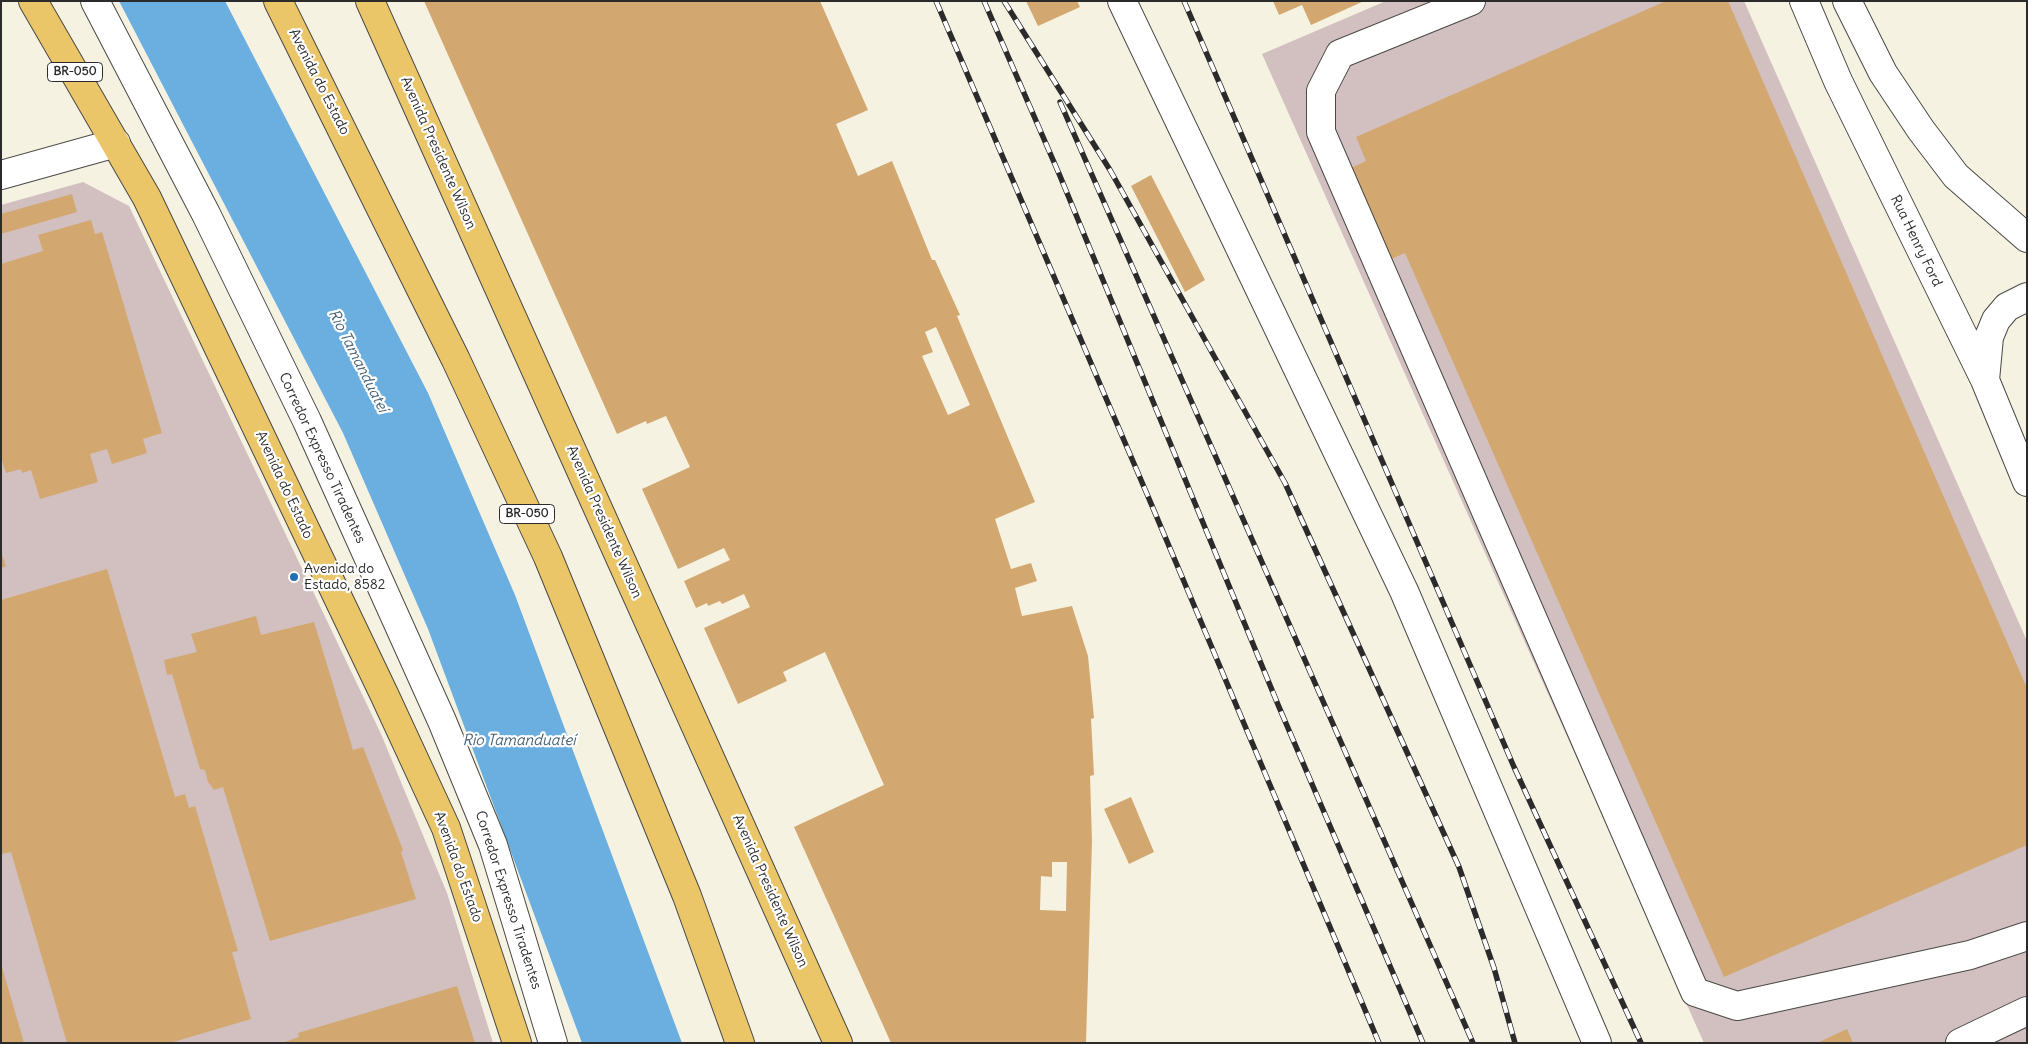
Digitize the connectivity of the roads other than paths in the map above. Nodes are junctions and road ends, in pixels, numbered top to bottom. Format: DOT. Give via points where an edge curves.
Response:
graph roads {
  1 [pos="33,1"];
  2 [pos="94,1"];
  3 [pos="278,1"];
  4 [pos="370,1"];
  5 [pos="1122,1"];
  6 [pos="1471,1"];
  7 [pos="1804,1"];
  8 [pos="1847,1"];
  9 [pos="116,143"];
  10 [pos="1,175"];
  11 [pos="2027,238"];
  12 [pos="2027,297"];
  13 [pos="1985,380"];
  14 [pos="2027,482"];
  15 [pos="2027,936"];
  16 [pos="2027,1011"];
  17 [pos="517,1043"];
  18 [pos="553,1043"];
  19 [pos="740,1043"];
  20 [pos="838,1043"];
  21 [pos="1598,1043"];
  22 [pos="1960,1043"];
  1 -- 9 [label="main road, Avenida do Estado / BR-050"];
  2 -- 18 [label="street, Corredor Expresso Tiradentes" via="206,214 307,421 442,721 493,845"];
  3 -- 19 [label="main road, Avenida do Estado / BR-050" via="456,360 548,557 687,896"];
  4 -- 20 [label="main road, Avenida Presidente Wilson"];
  5 -- 21 [label="street" via="1404,591"];
  6 -- 15 [label="street" via="1340,54 1321,91 1321,132 1695,992 1737,1006 1970,955"];
  7 -- 13 [label="street, Rua Henry Ford" via="1838,82"];
  8 -- 11 [label="street" via="1883,73 1921,130 1956,176"];
  9 -- 10 [label="street"];
  9 -- 17 [label="main road, Avenida do Estado / BR-050" via="147,198 446,828"];
  12 -- 13 [label="street" via="2007,308 1996,320 1989,337"];
  13 -- 14 [label="street, Rua Henry Ford"];
  16 -- 22 [label="street"];
}
